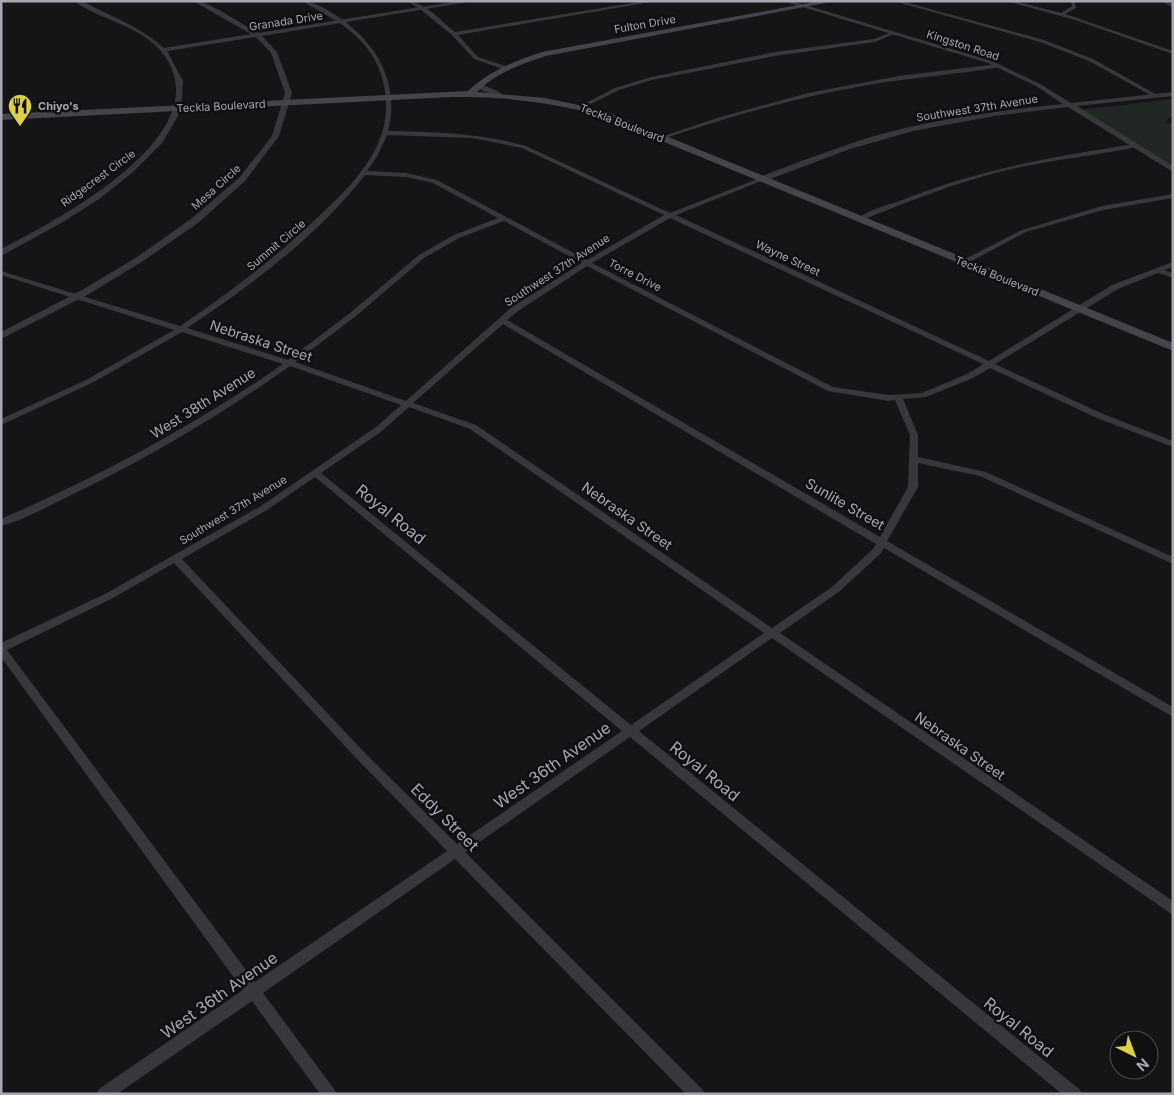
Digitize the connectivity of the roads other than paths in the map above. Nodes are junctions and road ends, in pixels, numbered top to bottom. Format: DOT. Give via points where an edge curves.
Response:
graph roads {
  1 [pos="77,1"];
  2 [pos="196,1"];
  3 [pos="304,1"];
  4 [pos="409,1"];
  5 [pos="471,1"];
  6 [pos="655,1"];
  7 [pos="785,1"];
  8 [pos="833,1"];
  9 [pos="895,1"];
  10 [pos="1008,1"];
  11 [pos="1072,1"];
  12 [pos="1164,1"];
  13 [pos="1173,5"];
  14 [pos="804,7"];
  15 [pos="423,9"];
  16 [pos="1061,15"];
  17 [pos="342,22"];
  18 [pos="454,34"];
  19 [pos="894,34"];
  20 [pos="257,35"];
  21 [pos="163,50"];
  22 [pos="1173,53"];
  23 [pos="998,66"];
  24 [pos="506,68"];
  25 [pos="479,85"];
  26 [pos="471,93"];
  27 [pos="499,94"];
  28 [pos="1173,94"];
  29 [pos="1156,96"];
  30 [pos="389,97"];
  31 [pos="288,102"];
  32 [pos="1070,105"];
  33 [pos="581,107"];
  34 [pos="178,108"];
  35 [pos="1,117"];
  36 [pos="385,133"];
  37 [pos="662,138"];
  38 [pos="1134,146"];
  39 [pos="1173,170"];
  40 [pos="363,173"];
  41 [pos="762,179"];
  42 [pos="1173,196"];
  43 [pos="669,216"];
  44 [pos="505,218"];
  45 [pos="860,220"];
  46 [pos="1,253"];
  47 [pos="963,262"];
  48 [pos="587,263"];
  49 [pos="1173,264"];
  50 [pos="1157,270"];
  51 [pos="1,274"];
  52 [pos="1173,276"];
  53 [pos="76,297"];
  54 [pos="1078,309"];
  55 [pos="502,320"];
  56 [pos="179,329"];
  57 [pos="1,336"];
  58 [pos="1173,347"];
  59 [pos="289,363"];
  60 [pos="989,364"];
  61 [pos="898,397"];
  62 [pos="407,404"];
  63 [pos="1,422"];
  64 [pos="1173,444"];
  65 [pos="913,459"];
  66 [pos="315,473"];
  67 [pos="1,523"];
  68 [pos="882,542"];
  69 [pos="175,558"];
  70 [pos="1173,561"];
  71 [pos="772,633"];
  72 [pos="1,649"];
  73 [pos="1173,712"];
  74 [pos="631,731"];
  75 [pos="456,852"];
  76 [pos="1173,910"];
  77 [pos="253,991"];
  78 [pos="104,1094"];
  79 [pos="329,1094"];
  80 [pos="697,1094"];
  81 [pos="1074,1094"];
  1 -- 21 [label="street, Ridgecrest Circle"];
  2 -- 20 [label="street, Mesa Circle" via="239,22"];
  3 -- 17 [label="street, Summit Circle"];
  4 -- 15 [label="street"];
  5 -- 15 [label="street, Granada Drive"];
  6 -- 18 [label="street"];
  7 -- 14 [label="street, Kingston Road"];
  8 -- 14 [label="main road, Fulton Drive"];
  9 -- 29 [label="street" via="1042,41 1091,60"];
  10 -- 16 [label="street"];
  11 -- 16 [label="street" via="1074,7"];
  12 -- 13 [label="street"];
  14 -- 19 [label="street, Kingston Road"];
  14 -- 24 [label="main road, Fulton Drive" via="564,50"];
  15 -- 17 [label="street, Granada Drive"];
  15 -- 18 [label="street"];
  16 -- 22 [label="street"];
  17 -- 20 [label="street, Granada Drive"];
  17 -- 30 [label="street, Summit Circle" via="371,50 384,75"];
  18 -- 24 [label="street" via="476,58"];
  19 -- 23 [label="street, Kingston Road"];
  19 -- 33 [label="street" via="651,79 617,88"];
  20 -- 21 [label="street, Granada Drive"];
  20 -- 31 [label="street, Mesa Circle" via="275,53 286,74"];
  21 -- 34 [label="street, Ridgecrest Circle" via="173,63 180,81"];
  23 -- 32 [label="street, Kingston Road"];
  23 -- 37 [label="street" via="898,78 800,98 724,116"];
  24 -- 25 [label="main road, Fulton Drive"];
  25 -- 26 [label="main road, Fulton Drive"];
  25 -- 27 [label="street"];
  26 -- 27 [label="main road, Teckla Boulevard"];
  26 -- 30 [label="main road, Teckla Boulevard"];
  27 -- 33 [label="main road, Teckla Boulevard"];
  28 -- 29 [label="street, Southwest 37th Avenue"];
  29 -- 32 [label="street, Southwest 37th Avenue"];
  30 -- 31 [label="main road, Teckla Boulevard"];
  30 -- 36 [label="street, Summit Circle"];
  31 -- 34 [label="main road, Teckla Boulevard"];
  31 -- 53 [label="street, Mesa Circle" via="273,141 230,191 181,231"];
  32 -- 38 [label="street, Kingston Road"];
  32 -- 41 [label="street, Southwest 37th Avenue" via="935,124 847,146"];
  33 -- 37 [label="main road, Teckla Boulevard"];
  34 -- 35 [label="main road, Teckla Boulevard"];
  34 -- 46 [label="street, Ridgecrest Circle" via="162,140 123,176 66,216"];
  36 -- 40 [label="street, Summit Circle"];
  36 -- 43 [label="street, Wayne Street" via="468,134 500,139 524,147"];
  37 -- 41 [label="main road, Teckla Boulevard"];
  38 -- 39 [label="street, Kingston Road"];
  38 -- 45 [label="street" via="989,172"];
  40 -- 44 [label="street, Torre Drive" via="406,175 435,181"];
  40 -- 56 [label="street, Summit Circle" via="320,220 274,262"];
  41 -- 43 [label="street, Southwest 37th Avenue"];
  41 -- 45 [label="main road, Teckla Boulevard"];
  42 -- 47 [label="street" via="1102,208 1024,231"];
  43 -- 48 [label="street, Southwest 37th Avenue"];
  43 -- 60 [label="street, Wayne Street"];
  44 -- 48 [label="street, Torre Drive"];
  44 -- 59 [label="street, West 38th Avenue" via="462,233 428,252 352,316"];
  45 -- 47 [label="main road, Teckla Boulevard"];
  47 -- 54 [label="main road, Teckla Boulevard"];
  48 -- 55 [label="street, Southwest 37th Avenue"];
  48 -- 61 [label="street, Torre Drive" via="831,389"];
  49 -- 50 [label="street, Torre Drive"];
  50 -- 52 [label="street"];
  50 -- 54 [label="street, Torre Drive" via="1115,287"];
  51 -- 53 [label="street, Nebraska Street"];
  53 -- 56 [label="street, Nebraska Street"];
  53 -- 57 [label="street, Mesa Circle"];
  54 -- 58 [label="main road, Teckla Boulevard"];
  54 -- 60 [label="street, Torre Drive"];
  55 -- 62 [label="street, Southwest 37th Avenue"];
  55 -- 68 [label="street, Sunlite Street"];
  56 -- 59 [label="street, Nebraska Street"];
  56 -- 63 [label="street, Summit Circle" via="105,372"];
  59 -- 62 [label="street, Nebraska Street"];
  59 -- 67 [label="street, West 38th Avenue" via="234,402 139,459 72,493"];
  60 -- 61 [label="street, Torre Drive" via="970,376 923,395"];
  60 -- 64 [label="street, Wayne Street" via="1100,416"];
  61 -- 65 [label="street, West 36th Avenue" via="914,435"];
  62 -- 66 [label="street, Southwest 37th Avenue" via="379,429"];
  62 -- 71 [label="street, Nebraska Street" via="473,427"];
  65 -- 68 [label="street, West 36th Avenue" via="913,487"];
  65 -- 70 [label="street" via="983,474"];
  66 -- 69 [label="street, Southwest 37th Avenue" via="264,508"];
  66 -- 74 [label="street, Royal Road"];
  68 -- 71 [label="street, West 36th Avenue" via="836,589"];
  68 -- 73 [label="street, Sunlite Street"];
  69 -- 72 [label="street, Southwest 37th Avenue" via="109,596"];
  69 -- 75 [label="street, Eddy Street" via="354,749"];
  71 -- 74 [label="street, West 36th Avenue"];
  71 -- 76 [label="street, Nebraska Street"];
  72 -- 77 [label="street"];
  74 -- 75 [label="street, West 36th Avenue"];
  74 -- 81 [label="street, Royal Road"];
  75 -- 77 [label="street, West 36th Avenue"];
  75 -- 80 [label="street, Eddy Street"];
  77 -- 78 [label="street, West 36th Avenue"];
  77 -- 79 [label="street"];
}
